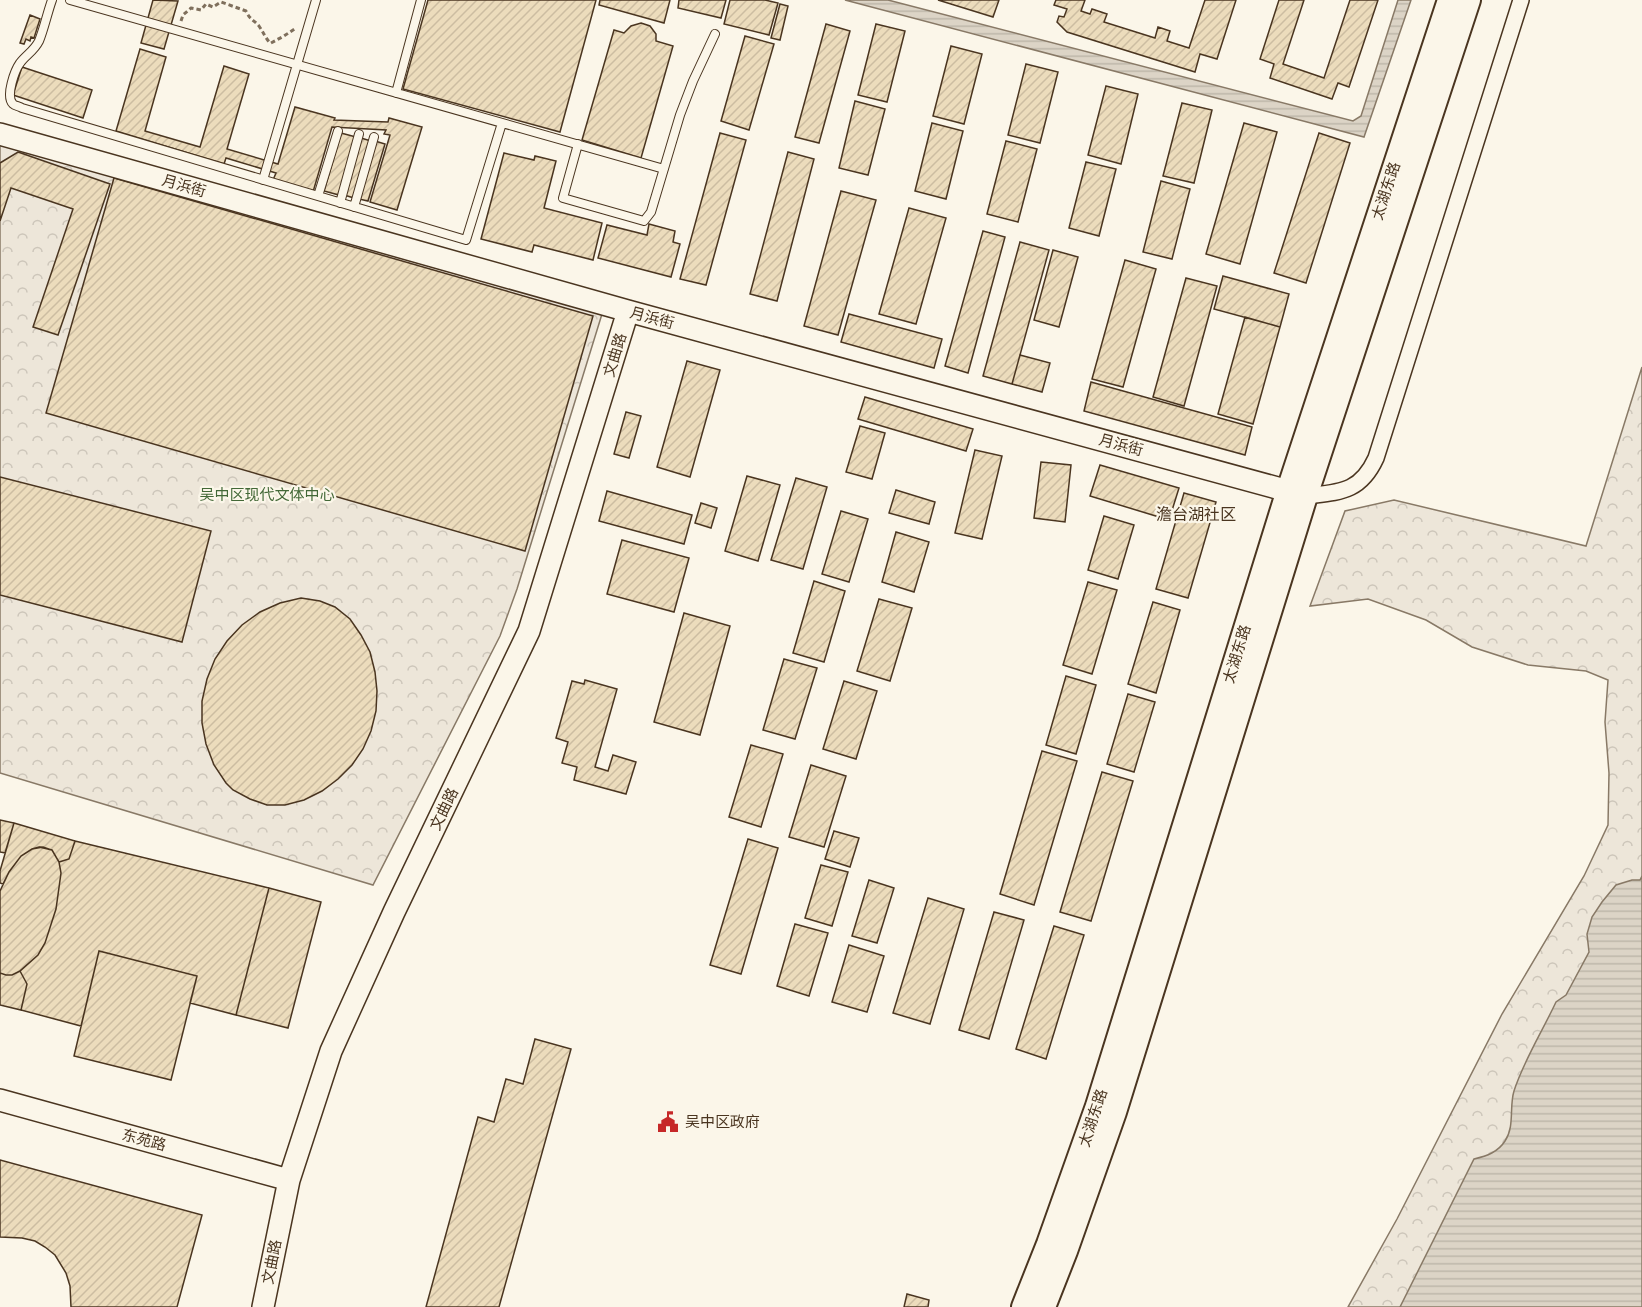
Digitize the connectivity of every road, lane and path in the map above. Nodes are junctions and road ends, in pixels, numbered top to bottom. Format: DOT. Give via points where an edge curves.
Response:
graph roads {
  1 [pos="52,0"];
  2 [pos="70,0"];
  3 [pos="316,0"];
  4 [pos="421,0"];
  5 [pos="1449,0"];
  6 [pos="1469,0"];
  7 [pos="1521,0"];
  8 [pos="97,4"];
  9 [pos="297,26"];
  10 [pos="177,30"];
  11 [pos="715,34"];
  12 [pos="270,43"];
  13 [pos="239,48"];
  14 [pos="298,65"];
  15 [pos="396,93"];
  16 [pos="502,123"];
  17 [pos="338,131"];
  18 [pos="0,134"];
  19 [pos="359,134"];
  20 [pos="374,137"];
  21 [pos="578,144"];
  22 [pos="664,169"];
  23 [pos="263,180"];
  24 [pos="318,196"];
  25 [pos="340,203"];
  26 [pos="354,207"];
  27 [pos="628,311"];
  28 [pos="1297,493"];
  29 [pos="0,1100"];
  30 [pos="289,1180"];
  31 [pos="263,1307"];
  32 [pos="1023,1307"];
  33 [pos="1044,1307"];
  1 -- 23 [label="lane" via="33,52 17,69 10,89 13,103"];
  2 -- 8 [label="lane"];
  3 -- 14 [label="lane"];
  4 -- 15 [label="lane"];
  5 -- 28 [label="main road, 太湖东路"];
  6 -- 28 [label="main road, 太湖东路"];
  7 -- 28 [label="street" via="1376,458 1368,472 1350,488"];
  8 -- 10 [label="lane"];
  9 -- 12 [label="path"];
  10 -- 12 [label="path" via="183,15 191,9 201,10 206,4 213,7 221,2 246,11"];
  10 -- 13 [label="lane"];
  11 -- 22 [label="lane" via="680,115"];
  12 -- 13 [label="path"];
  13 -- 14 [label="lane"];
  14 -- 15 [label="lane"];
  14 -- 23 [label="lane"];
  15 -- 16 [label="lane"];
  16 -- 21 [label="lane"];
  16 -- 26 [label="lane" via="466,240"];
  17 -- 24 [label="lane"];
  18 -- 27 [label="street, 月浜街"];
  19 -- 25 [label="lane"];
  20 -- 26 [label="lane"];
  21 -- 22 [label="lane"];
  21 -- 22 [label="lane" via="563,198 644,221 651,212"];
  23 -- 24 [label="lane"];
  24 -- 25 [label="lane"];
  25 -- 26 [label="lane"];
  27 -- 28 [label="street, 月浜街"];
  27 -- 30 [label="street, 文曲路" via="529,630 331,1051"];
  28 -- 32 [label="main road, 太湖东路" via="1097,1106"];
  28 -- 33 [label="main road, 太湖东路" via="1115,1112"];
  29 -- 30 [label="street, 东苑路"];
  30 -- 31 [label="street, 文曲路"];
}
